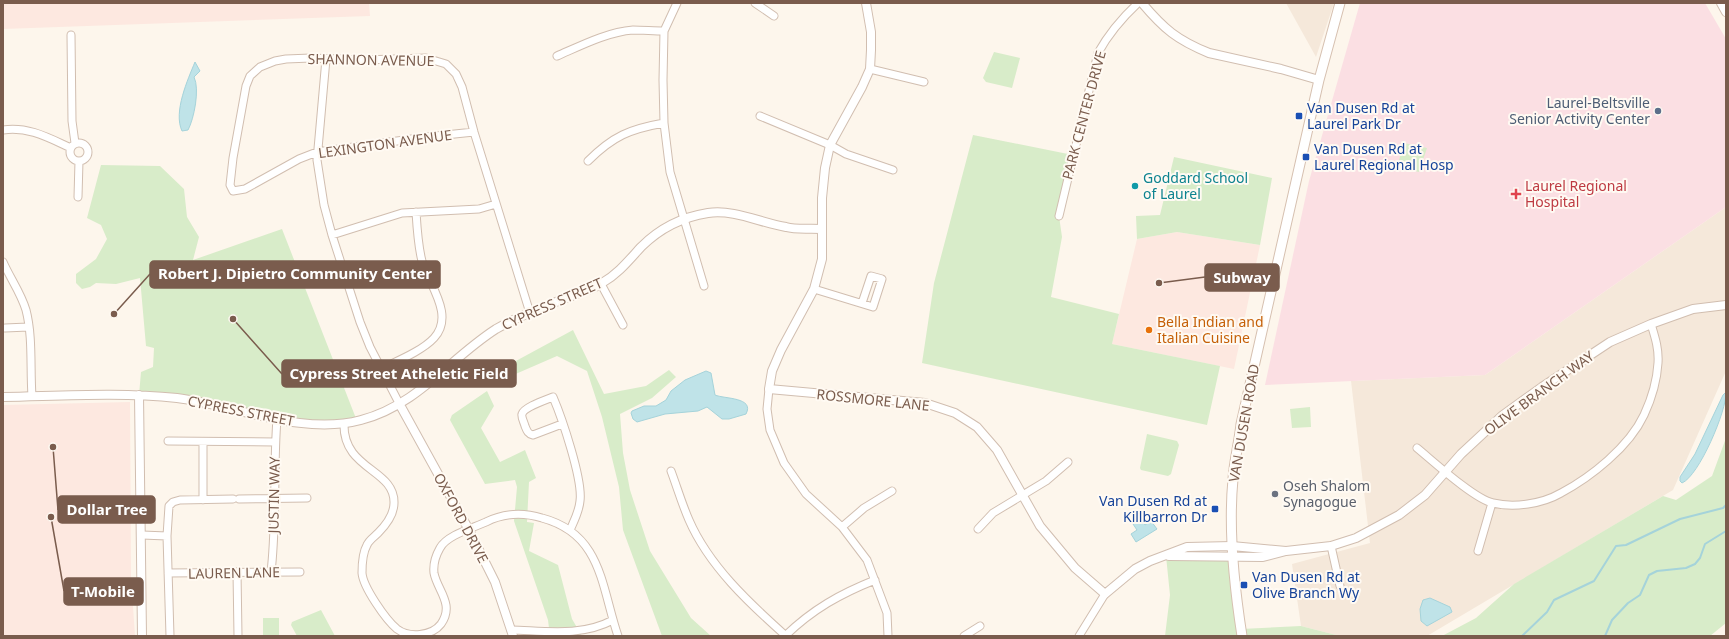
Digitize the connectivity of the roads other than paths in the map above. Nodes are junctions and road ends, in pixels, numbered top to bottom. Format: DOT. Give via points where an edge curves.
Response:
graph roads {
  1 [pos="677,3"];
  2 [pos="754,3"];
  3 [pos="866,3"];
  4 [pos="1138,3"];
  5 [pos="1142,3"];
  6 [pos="1340,3"];
  7 [pos="1721,3"];
  8 [pos="1726,12"];
  9 [pos="774,16"];
  10 [pos="664,31"];
  11 [pos="71,35"];
  12 [pos="556,56"];
  13 [pos="326,59"];
  14 [pos="870,69"];
  15 [pos="1319,80"];
  16 [pos="924,82"];
  17 [pos="760,116"];
  18 [pos="664,123"];
  19 [pos="3,130"];
  20 [pos="474,132"];
  21 [pos="830,145"];
  22 [pos="73,146"];
  23 [pos="317,152"];
  24 [pos="80,161"];
  25 [pos="588,161"];
  26 [pos="893,170"];
  27 [pos="233,191"];
  28 [pos="78,197"];
  29 [pos="496,204"];
  30 [pos="416,212"];
  31 [pos="1059,216"];
  32 [pos="684,219"];
  33 [pos="821,229"];
  34 [pos="332,235"];
  35 [pos="3,262"];
  36 [pos="601,284"];
  37 [pos="704,286"];
  38 [pos="814,289"];
  39 [pos="862,303"];
  40 [pos="1726,305"];
  41 [pos="530,313"];
  42 [pos="1651,324"];
  43 [pos="623,325"];
  44 [pos="5,328"];
  45 [pos="28,328"];
  46 [pos="381,370"];
  47 [pos="769,389"];
  48 [pos="32,396"];
  49 [pos="139,396"];
  50 [pos="3,397"];
  51 [pos="400,405"];
  52 [pos="278,418"];
  53 [pos="344,424"];
  54 [pos="562,424"];
  55 [pos="168,441"];
  56 [pos="203,442"];
  57 [pos="275,442"];
  58 [pos="1417,448"];
  59 [pos="1068,462"];
  60 [pos="671,471"];
  61 [pos="1446,472"];
  62 [pos="892,491"];
  63 [pos="1023,494"];
  64 [pos="275,498"];
  65 [pos="306,498"];
  66 [pos="204,500"];
  67 [pos="1492,503"];
  68 [pos="842,527"];
  69 [pos="978,529"];
  70 [pos="469,530"];
  71 [pos="570,530"];
  72 [pos="142,535"];
  73 [pos="167,536"];
  74 [pos="1232,546"];
  75 [pos="1331,546"];
  76 [pos="1286,551"];
  77 [pos="1478,551"];
  78 [pos="1166,556"];
  79 [pos="1232,557"];
  80 [pos="237,572"];
  81 [pos="271,572"];
  82 [pos="300,572"];
  83 [pos="168,573"];
  84 [pos="875,580"];
  85 [pos="1340,586"];
  86 [pos="1104,594"];
  87 [pos="613,620"];
  88 [pos="980,626"];
  89 [pos="512,633"];
  90 [pos="142,636"];
  91 [pos="170,636"];
  92 [pos="238,636"];
  93 [pos="618,636"];
  94 [pos="786,636"];
  95 [pos="888,636"];
  96 [pos="964,636"];
  97 [pos="1079,636"];
  98 [pos="1242,636"];
  1 -- 10 [label="street"];
  2 -- 9 [label="street"];
  3 -- 14 [label="street" via="870,32"];
  4 -- 31 [label="street, PARK CENTER DRIVE" via="1122,18 1098,53"];
  5 -- 15 [label="street" via="1161,26 1198,49"];
  6 -- 15 [label="main road, VAN DUSEN ROAD"];
  7 -- 8 [label="street"];
  10 -- 12 [label="street" via="632,30 612,34"];
  10 -- 18 [label="street"];
  11 -- 22 [label="street"];
  13 -- 20 [label="street, SHANNON AVENUE" via="426,58 443,62 450,67 460,82"];
  13 -- 23 [label="street"];
  13 -- 27 [label="street, SHANNON AVENUE" via="299,58 275,61 260,67 250,76 233,158 230,185"];
  14 -- 16 [label="street"];
  14 -- 21 [label="street"];
  15 -- 74 [label="main road, VAN DUSEN ROAD" via="1241,424 1233,478"];
  17 -- 21 [label="street"];
  18 -- 25 [label="street" via="623,134 602,147"];
  18 -- 32 [label="street" via="670,172"];
  19 -- 22 [label="street" via="39,134"];
  20 -- 23 [label="street, LEXINGTON AVENUE"];
  20 -- 29 [label="street, SHANNON AVENUE"];
  21 -- 26 [label="street" via="846,154"];
  21 -- 33 [label="street" via="825,168"];
  22 -- 24 [label="street" via="71,155"];
  22 -- 24 [label="street" via="82,143 87,148 86,158"];
  23 -- 27 [label="street, LEXINGTON AVENUE" via="245,189"];
  23 -- 34 [label="street" via="320,188"];
  24 -- 28 [label="street"];
  29 -- 30 [label="street" via="479,209"];
  29 -- 41 [label="street, SHANNON AVENUE"];
  30 -- 34 [label="street" via="396,215"];
  30 -- 46 [label="street" via="422,260 443,313 442,322 438,333 429,343"];
  32 -- 33 [label="street, CYPRESS STREET" via="710,213 743,215 787,228"];
  32 -- 36 [label="street, CYPRESS STREET" via="662,230"];
  32 -- 37 [label="street"];
  33 -- 38 [label="street" via="822,258"];
  34 -- 46 [label="street" via="360,322"];
  35 -- 45 [label="street" via="23,303"];
  36 -- 41 [label="street, CYPRESS STREET"];
  36 -- 43 [label="street"];
  38 -- 39 [label="street"];
  38 -- 47 [label="street" via="781,350 772,371"];
  40 -- 42 [label="street, OLIVE BRANCH WAY" via="1692,310"];
  41 -- 51 [label="street, CYPRESS STREET" via="479,341"];
  42 -- 61 [label="street, OLIVE BRANCH WAY" via="1610,342 1503,415 1472,443"];
  42 -- 67 [label="street" via="1657,345 1658,363 1653,393 1644,416 1629,438 1606,462 1560,494 1522,504"];
  44 -- 45 [label="street"];
  45 -- 48 [label="street"];
  46 -- 51 [label="street"];
  47 -- 63 [label="street, ROSSMORE LANE" via="924,403 955,413 977,427 997,450"];
  47 -- 68 [label="street" via="767,409 770,430 784,463 806,494"];
  48 -- 49 [label="street, CYPRESS STREET"];
  48 -- 50 [label="street, CYPRESS STREET"];
  49 -- 52 [label="street, CYPRESS STREET" via="203,402"];
  49 -- 72 [label="street"];
  51 -- 53 [label="street, CYPRESS STREET"];
  51 -- 70 [label="street, OXFORD DRIVE"];
  52 -- 53 [label="street, CYPRESS STREET" via="304,423"];
  52 -- 57 [label="street, JUSTIN WAY"];
  53 -- 70 [label="street" via="345,438 355,456 364,466 385,480 393,496 394,505 386,524 367,543 362,574 372,596 399,630 411,634 425,634 442,622 446,606 435,575 437,555 445,541"];
  54 -- 54 [label="street" via="533,435 527,432 521,416 524,410 553,397"];
  54 -- 71 [label="street" via="581,491 578,511"];
  55 -- 56 [label="street"];
  56 -- 57 [label="street"];
  56 -- 66 [label="street"];
  57 -- 64 [label="street, JUSTIN WAY"];
  58 -- 61 [label="street"];
  59 -- 63 [label="street" via="1046,481"];
  60 -- 94 [label="street" via="690,522 710,556 752,606"];
  61 -- 67 [label="street" via="1478,496"];
  61 -- 75 [label="street, OLIVE BRANCH WAY" via="1399,515 1356,538"];
  62 -- 68 [label="street" via="864,508"];
  63 -- 69 [label="street" via="994,513"];
  63 -- 86 [label="street, ROSSMORE LANE" via="1040,526 1076,568"];
  64 -- 65 [label="street"];
  64 -- 66 [label="street"];
  64 -- 81 [label="street, JUSTIN WAY"];
  66 -- 73 [label="street" via="180,500 171,503 168,510"];
  67 -- 77 [label="street"];
  68 -- 84 [label="street" via="867,560"];
  70 -- 71 [label="street" via="493,518 515,514 547,519"];
  70 -- 89 [label="street, OXFORD DRIVE" via="495,582"];
  71 -- 87 [label="street" via="594,558"];
  72 -- 73 [label="street"];
  72 -- 90 [label="street"];
  73 -- 83 [label="street"];
  74 -- 76 [label="street, OLIVE BRANCH WAY"];
  74 -- 78 [label="street, OLIVE BRANCH WAY" via="1187,547"];
  74 -- 79 [label="main road, VAN DUSEN ROAD"];
  75 -- 76 [label="street, OLIVE BRANCH WAY"];
  75 -- 85 [label="street"];
  76 -- 79 [label="street, OLIVE BRANCH WAY" via="1262,557"];
  78 -- 79 [label="street, OLIVE BRANCH WAY"];
  78 -- 86 [label="street, OLIVE BRANCH WAY" via="1135,569"];
  79 -- 98 [label="main road, VAN DUSEN ROAD"];
  80 -- 81 [label="street, LAUREN LANE"];
  80 -- 83 [label="street, LAUREN LANE"];
  80 -- 92 [label="street"];
  81 -- 82 [label="street, LAUREN LANE"];
  83 -- 91 [label="street"];
  84 -- 94 [label="street" via="826,603"];
  84 -- 95 [label="street" via="887,612"];
  86 -- 97 [label="street"];
  87 -- 89 [label="street" via="581,631"];
  87 -- 93 [label="street"];
  88 -- 96 [label="street"];
}
